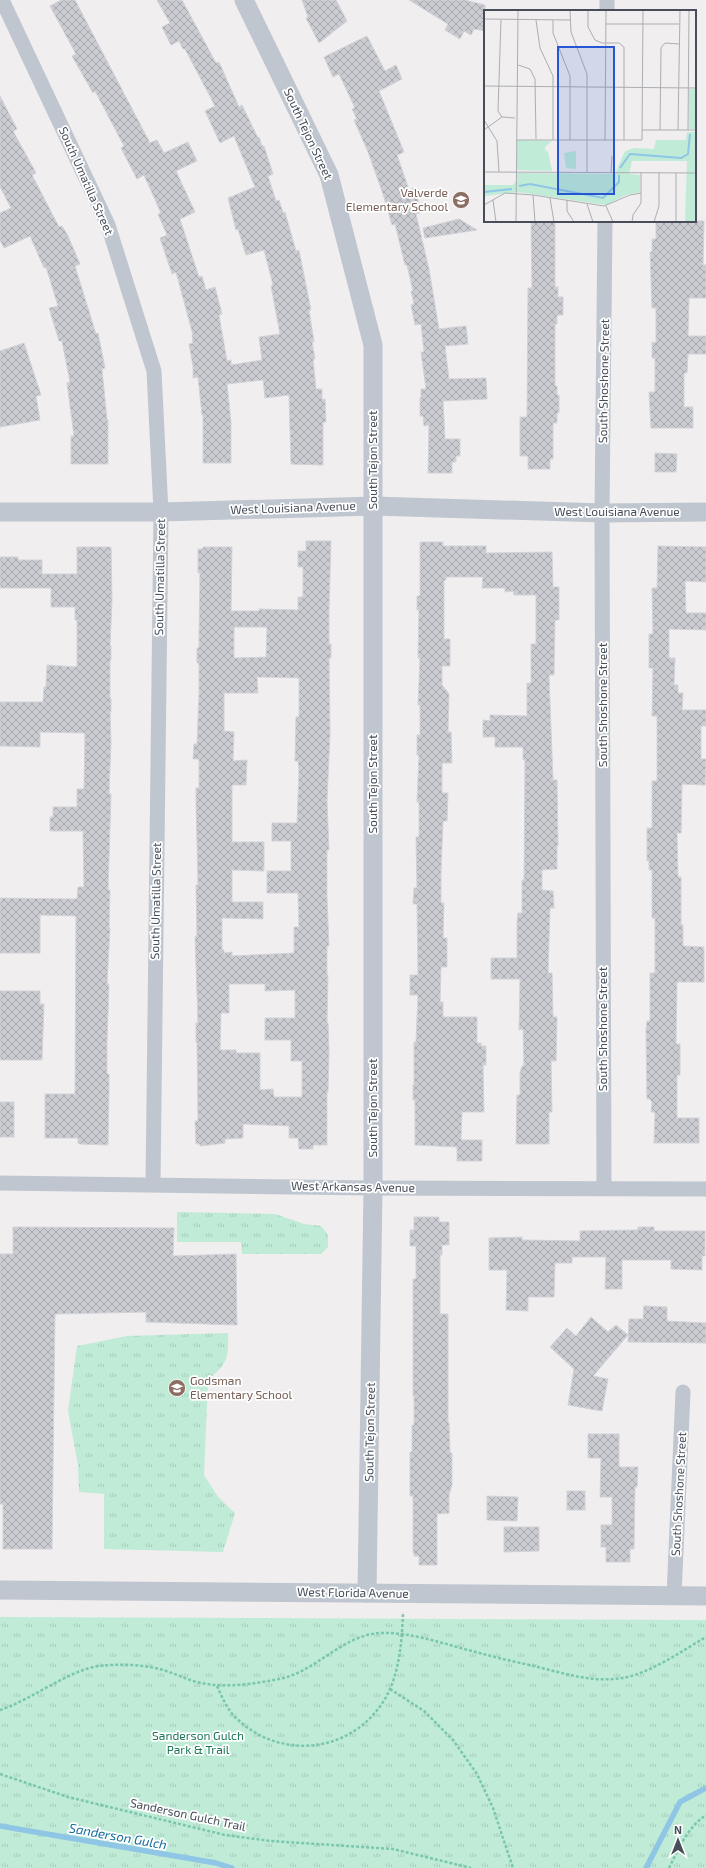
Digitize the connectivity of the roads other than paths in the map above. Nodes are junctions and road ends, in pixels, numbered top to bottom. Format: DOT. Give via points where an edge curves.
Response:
graph roads {
  1 [pos="2,0"];
  2 [pos="244,0"];
  3 [pos="605,222"];
  4 [pos="374,506"];
  5 [pos="0,512"];
  6 [pos="161,512"];
  7 [pos="706,512"];
  8 [pos="602,513"];
  9 [pos="0,1183"];
  10 [pos="153,1184"];
  11 [pos="373,1188"];
  12 [pos="604,1188"];
  13 [pos="706,1189"];
  14 [pos="683,1392"];
  15 [pos="0,1590"];
  16 [pos="367,1593"];
  17 [pos="674,1596"];
  18 [pos="706,1596"];
  1 -- 6 [label="street, South Umatilla Street" via="108,225 152,364"];
  2 -- 4 [label="street, South Tejon Street" via="329,175 373,345"];
  3 -- 8 [label="street, South Shoshone Street"];
  4 -- 6 [label="street, West Louisiana Avenue"];
  4 -- 8 [label="street, West Louisiana Avenue"];
  4 -- 11 [label="street, South Tejon Street"];
  5 -- 6 [label="street, West Louisiana Avenue"];
  6 -- 10 [label="street, South Umatilla Street"];
  7 -- 8 [label="street, West Louisiana Avenue"];
  8 -- 12 [label="street, South Shoshone Street"];
  9 -- 10 [label="street, West Arkansas Avenue"];
  10 -- 11 [label="street, West Arkansas Avenue"];
  11 -- 12 [label="street, West Arkansas Avenue"];
  11 -- 16 [label="street, South Tejon Street"];
  12 -- 13 [label="street, West Arkansas Avenue"];
  14 -- 17 [label="street, South Shoshone Street"];
  15 -- 16 [label="street, West Florida Avenue"];
  16 -- 17 [label="street, West Florida Avenue"];
  17 -- 18 [label="street, West Florida Avenue"];
}
